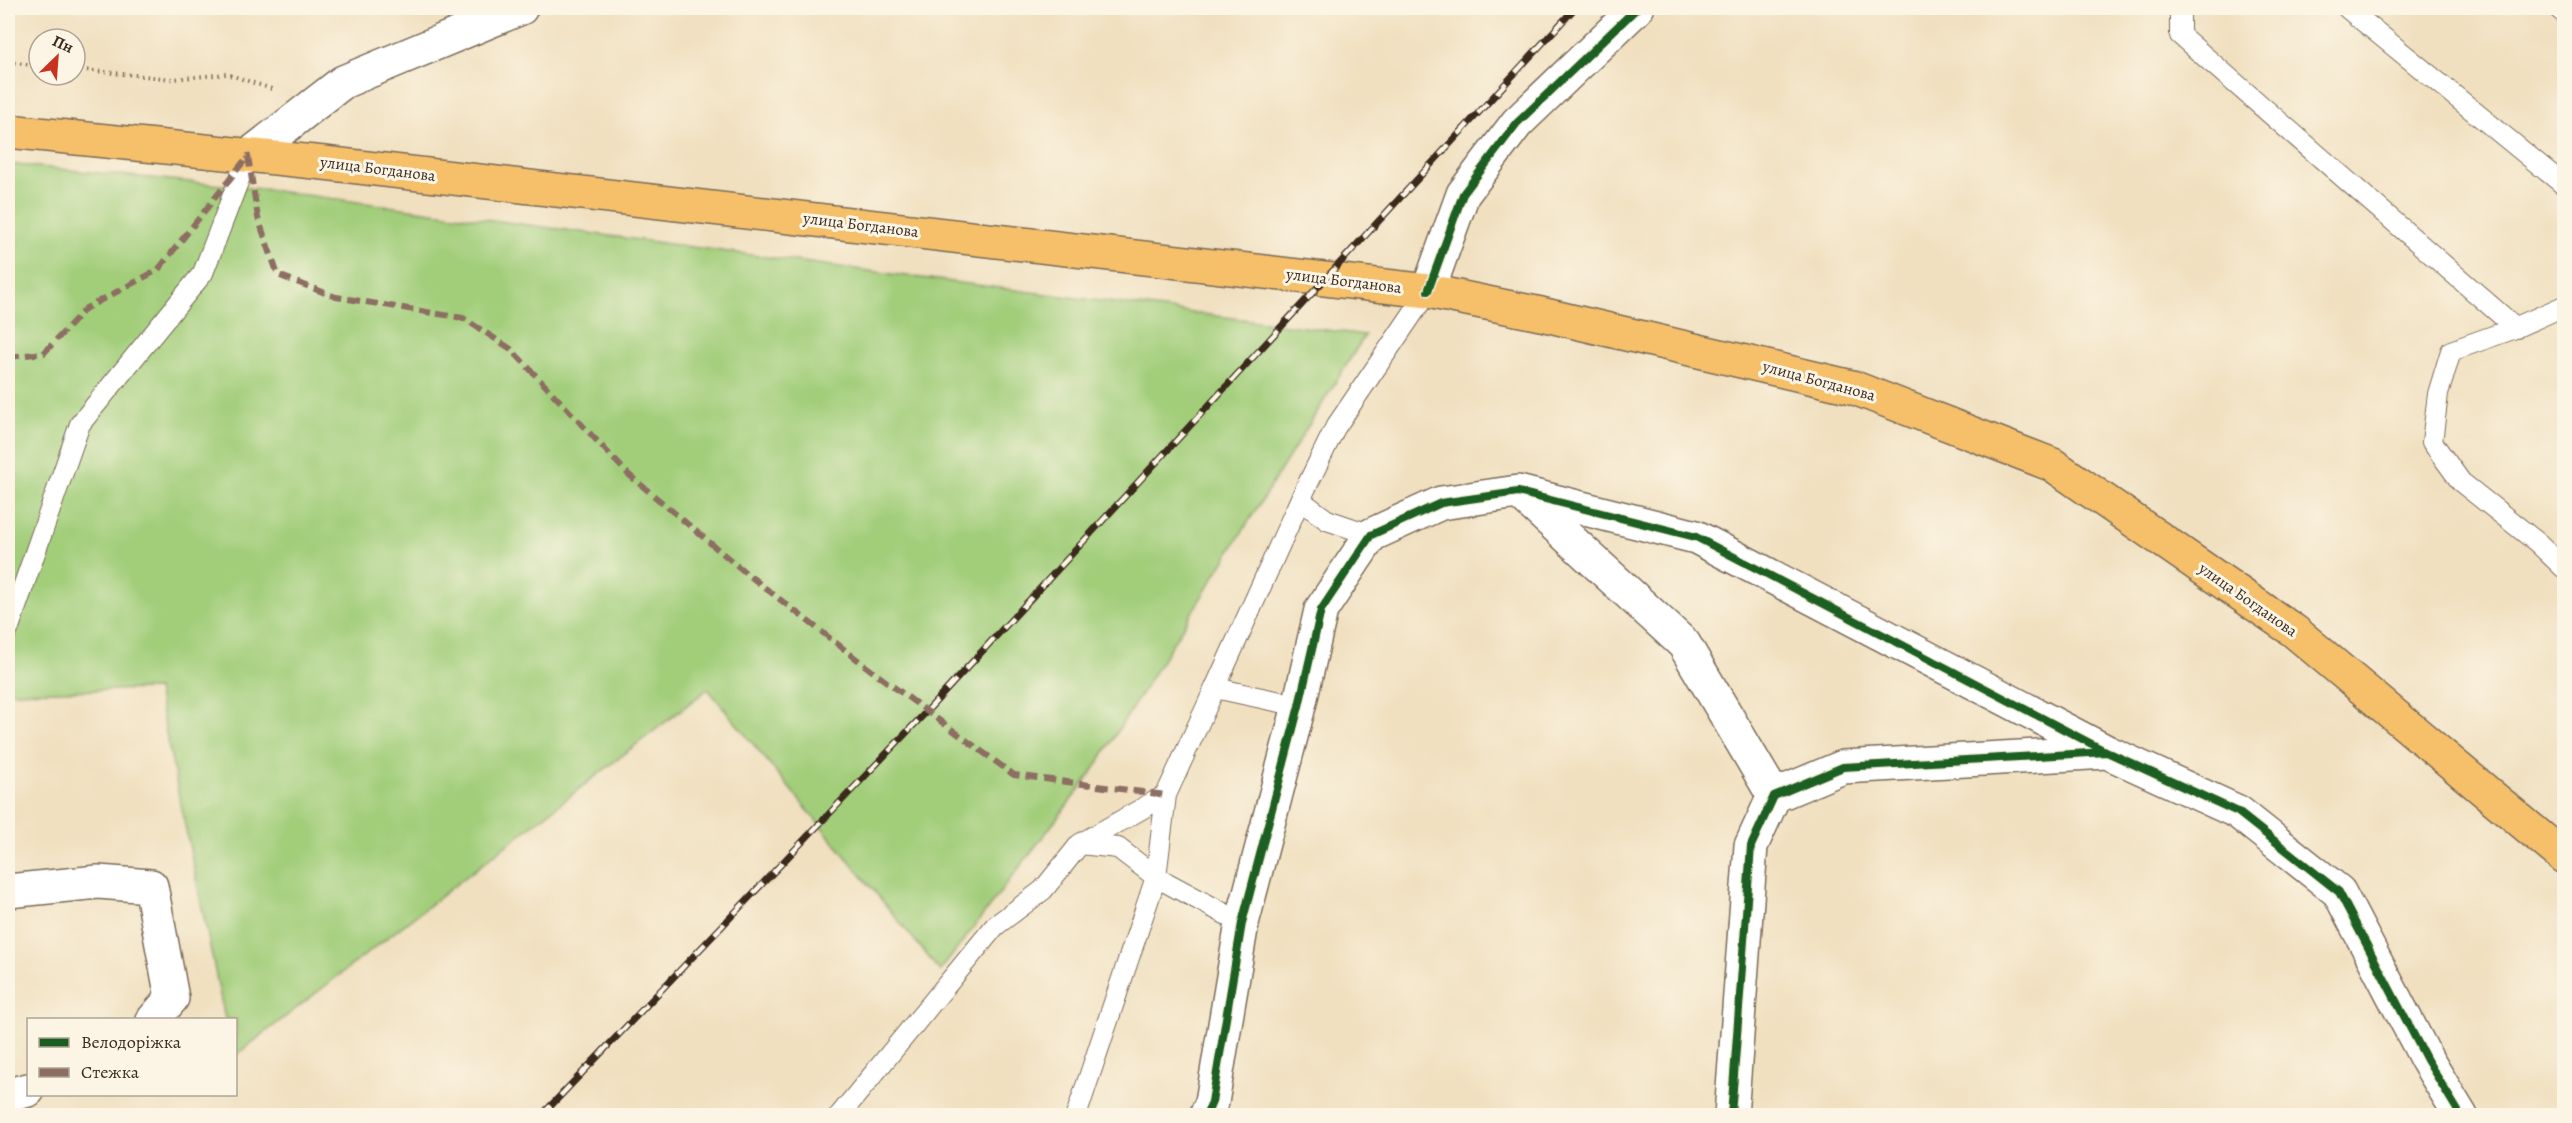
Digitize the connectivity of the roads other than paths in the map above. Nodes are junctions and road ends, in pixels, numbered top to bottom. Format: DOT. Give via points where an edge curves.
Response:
graph roads {
  1 [pos="521,8"];
  2 [pos="1637,8"];
  3 [pos="2180,8"];
  4 [pos="2347,8"];
  5 [pos="2558,8"];
  6 [pos="2565,13"];
  7 [pos="8,131"];
  8 [pos="248,156"];
  9 [pos="2565,185"];
  10 [pos="1428,291"];
  11 [pos="2565,306"];
  12 [pos="2516,328"];
  13 [pos="1518,492"];
  14 [pos="1300,500"];
  15 [pos="1371,535"];
  16 [pos="2565,568"];
  17 [pos="8,630"];
  18 [pos="1215,688"];
  19 [pos="1299,706"];
  20 [pos="2107,752"];
  21 [pos="1166,795"];
  22 [pos="1774,796"];
  23 [pos="1080,844"];
  24 [pos="2565,858"];
  25 [pos="1155,877"];
  26 [pos="8,891"];
  27 [pos="1242,923"];
  28 [pos="155,1018"];
  29 [pos="27,1090"];
  30 [pos="8,1095"];
  31 [pos="839,1116"];
  32 [pos="1076,1116"];
  33 [pos="1206,1116"];
  34 [pos="1731,1116"];
  35 [pos="2460,1116"];
  1 -- 8 [label="street" via="343,81"];
  2 -- 10 [label="street" via="1517,123 1463,194"];
  3 -- 12 [label="lane" via="2180,35"];
  4 -- 9 [label="lane"];
  5 -- 6 [label="lane"];
  7 -- 8 [label="main road, улица Богданова"];
  8 -- 10 [label="main road, улица Богданова"];
  8 -- 17 [label="lane" via="203,273 80,424"];
  10 -- 14 [label="lane" via="1335,428"];
  10 -- 24 [label="main road, улица Богданова" via="1852,387 2053,465 2294,631"];
  11 -- 12 [label="lane"];
  12 -- 16 [label="lane" via="2451,351 2438,394 2432,442 2461,482"];
  13 -- 15 [label="street" via="1441,503"];
  13 -- 20 [label="street" via="1696,537"];
  13 -- 22 [label="street" via="1684,644"];
  14 -- 15 [label="lane" via="1327,520"];
  14 -- 18 [label="lane"];
  15 -- 19 [label="street" via="1321,610"];
  18 -- 19 [label="lane"];
  18 -- 21 [label="lane"];
  19 -- 27 [label="street"];
  20 -- 22 [label="street" via="1842,767"];
  20 -- 35 [label="street" via="2238,812 2339,891"];
  21 -- 23 [label="lane"];
  21 -- 25 [label="lane"];
  22 -- 34 [label="street" via="1751,846"];
  23 -- 25 [label="lane" via="1118,848"];
  23 -- 31 [label="lane" via="1043,890 995,926"];
  25 -- 27 [label="lane"];
  25 -- 32 [label="lane"];
  26 -- 28 [label="street" via="99,882 150,886 172,998"];
  27 -- 33 [label="street" via="1212,1102"];
  29 -- 30 [label="street"];
}
